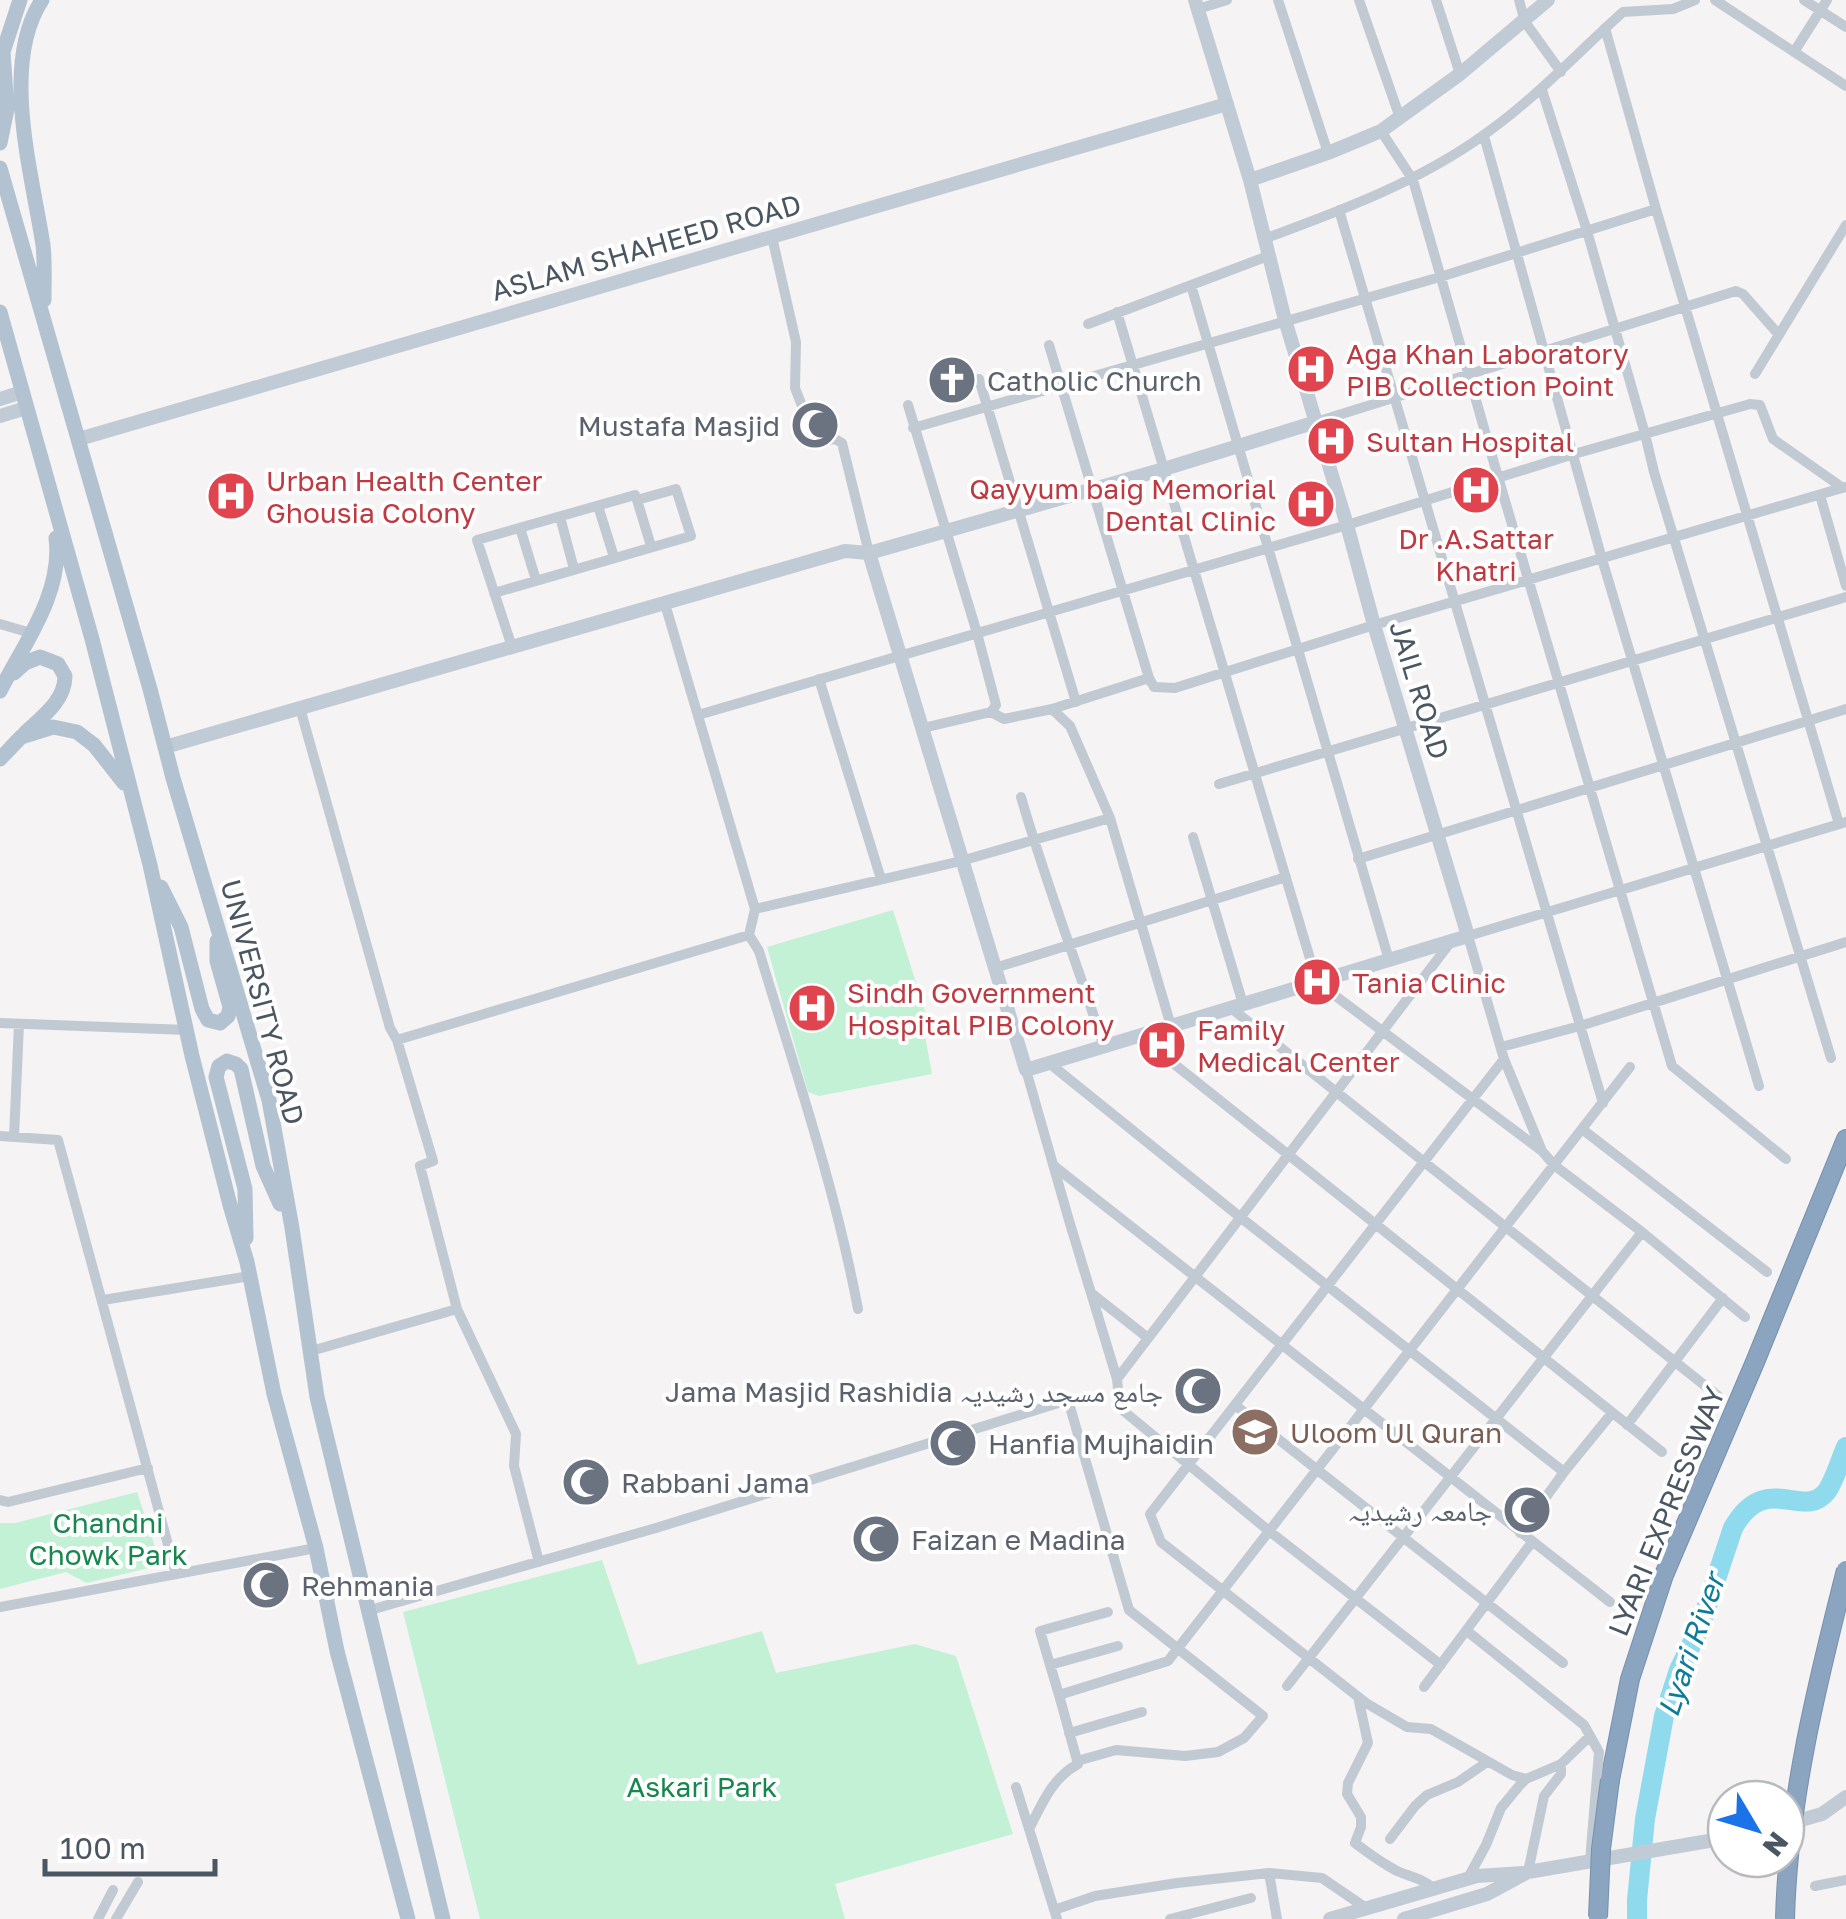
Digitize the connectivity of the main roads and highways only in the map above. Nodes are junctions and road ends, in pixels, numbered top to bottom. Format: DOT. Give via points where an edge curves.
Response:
graph roads {
  1 [pos="20,0"];
  2 [pos="42,0"];
  3 [pos="0,143"];
  4 [pos="0,168"];
  5 [pos="0,312"];
  6 [pos="45,322"];
  7 [pos="51,494"];
  8 [pos="2,687"];
  9 [pos="21,737"];
  10 [pos="0,759"];
  11 [pos="130,790"];
  12 [pos="150,865"];
  13 [pos="216,919"];
  14 [pos="1846,1139"];
  15 [pos="292,1228"];
  16 [pos="249,1269"];
  17 [pos="1846,1570"];
  18 [pos="408,1919"];
  19 [pos="443,1919"];
  20 [pos="1598,1919"];
  21 [pos="1786,1919"];
  1 -- 3 [label="main road" via="3,52 7,109"];
  2 -- 6 [label="main road" via="22,48 20,89 44,250"];
  4 -- 6 [label="main road, UNIVERSITY ROAD"];
  5 -- 7 [label="main road"];
  6 -- 13 [label="main road, UNIVERSITY ROAD"];
  7 -- 8 [label="main road" via="58,553 46,605"];
  7 -- 11 [label="main road"];
  8 -- 9 [label="main road" via="40,657 58,664 65,676 62,694"];
  9 -- 10 [label="main road"];
  9 -- 11 [label="main road" via="53,727 77,732"];
  11 -- 12 [label="main road"];
  12 -- 13 [label="main road" via="181,927 202,1009 220,1023 230,1007 217,961"];
  12 -- 16 [label="main road"];
  13 -- 15 [label="main road, UNIVERSITY ROAD" via="269,1100"];
  14 -- 20 [label="highway, LYARI EXPRESSWAY, bridge" via="1651,1610 1612,1764"];
  15 -- 16 [label="main road" via="263,1166 241,1069 228,1062 216,1077 245,1189"];
  15 -- 19 [label="main road, UNIVERSITY ROAD" via="317,1397"];
  16 -- 18 [label="main road" via="274,1394"];
  17 -- 21 [label="highway, bridge" via="1798,1786"];
}
